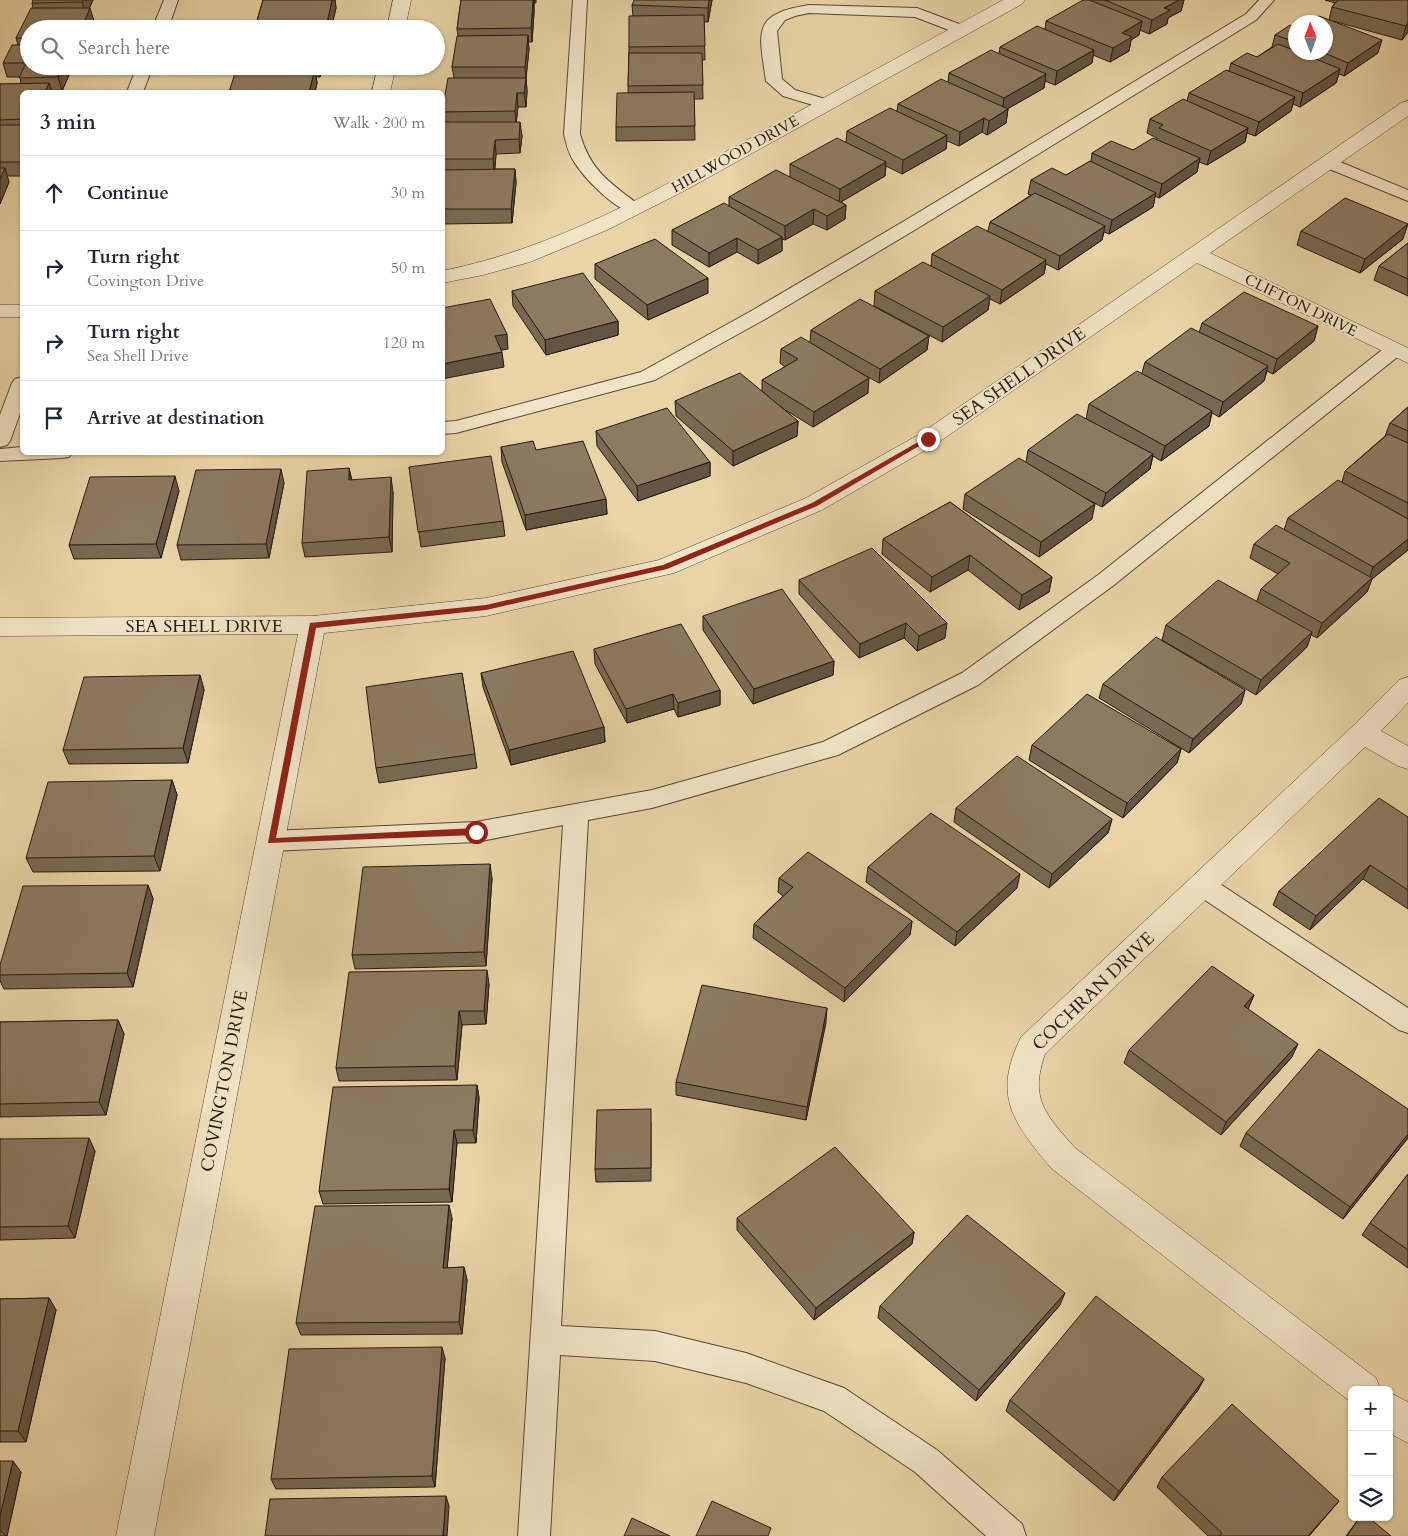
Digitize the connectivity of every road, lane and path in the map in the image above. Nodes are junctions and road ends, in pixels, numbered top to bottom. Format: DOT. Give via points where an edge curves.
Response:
graph roads {
  1 [pos="171,0"];
  2 [pos="402,0"];
  3 [pos="580,0"];
  4 [pos="1016,0"];
  5 [pos="1267,0"];
  6 [pos="163,20"];
  7 [pos="398,20"];
  8 [pos="962,30"];
  9 [pos="142,75"];
  10 [pos="385,75"];
  11 [pos="136,90"];
  12 [pos="381,90"];
  13 [pos="826,104"];
  14 [pos="1408,107"];
  15 [pos="1328,162"];
  16 [pos="1408,196"];
  17 [pos="632,208"];
  18 [pos="1195,254"];
  19 [pos="445,277"];
  20 [pos="0,311"];
  21 [pos="20,311"];
  22 [pos="1401,353"];
  23 [pos="20,388"];
  24 [pos="445,428"];
  25 [pos="0,441"];
  26 [pos="20,454"];
  27 [pos="0,455"];
  28 [pos="313,625"];
  29 [pos="0,627"];
  30 [pos="1408,687"];
  31 [pos="1363,733"];
  32 [pos="1408,759"];
  33 [pos="576,813"];
  34 [pos="271,841"];
  35 [pos="1202,885"];
  36 [pos="1408,1022"];
  37 [pos="546,1340"];
  38 [pos="1358,1386"];
  39 [pos="1393,1413"];
  40 [pos="1408,1425"];
  41 [pos="136,1536"];
  42 [pos="534,1536"];
  43 [pos="1010,1536"];
  1 -- 6 [label="lane"];
  2 -- 7 [label="street"];
  3 -- 17 [label="lane" via="572,134 576,153 590,175"];
  4 -- 8 [label="street, HILLWOOD DRIVE"];
  5 -- 24 [label="lane" via="1251,17 912,224 648,376"];
  8 -- 13 [label="street, HILLWOOD DRIVE"];
  8 -- 13 [label="lane" via="917,12 808,9 784,13 775,18 768,30 774,81 789,93"];
  9 -- 11 [label="lane"];
  10 -- 12 [label="street"];
  13 -- 17 [label="street, HILLWOOD DRIVE"];
  14 -- 15 [label="street, SEA SHELL DRIVE"];
  15 -- 16 [label="lane"];
  15 -- 18 [label="street, SEA SHELL DRIVE"];
  17 -- 19 [label="street, HILLWOOD DRIVE" via="565,242 471,273"];
  18 -- 22 [label="street, CLIFTON DRIVE"];
  18 -- 28 [label="street, SEA SHELL DRIVE" via="928,439 814,504 682,560 665,567 486,607"];
  20 -- 21 [label="street"];
  22 -- 33 [label="lane" via="1106,580 970,679 830,749 652,800"];
  23 -- 25 [label="lane"];
  26 -- 27 [label="lane"];
  28 -- 29 [label="street, SEA SHELL DRIVE"];
  28 -- 34 [label="street, COVINGTON DRIVE"];
  30 -- 31 [label="street, COCHRAN DRIVE"];
  31 -- 32 [label="street"];
  31 -- 35 [label="street, COCHRAN DRIVE"];
  33 -- 34 [label="lane" via="476,832"];
  33 -- 37 [label="lane"];
  34 -- 41 [label="street, COVINGTON DRIVE"];
  35 -- 36 [label="lane"];
  35 -- 38 [label="street, COCHRAN DRIVE" via="1032,1046 1024,1066 1024,1105 1033,1122 1063,1158"];
  37 -- 42 [label="lane"];
  37 -- 43 [label="lane" via="655,1346 746,1368 834,1399 926,1461"];
  39 -- 40 [label="street"];
}
